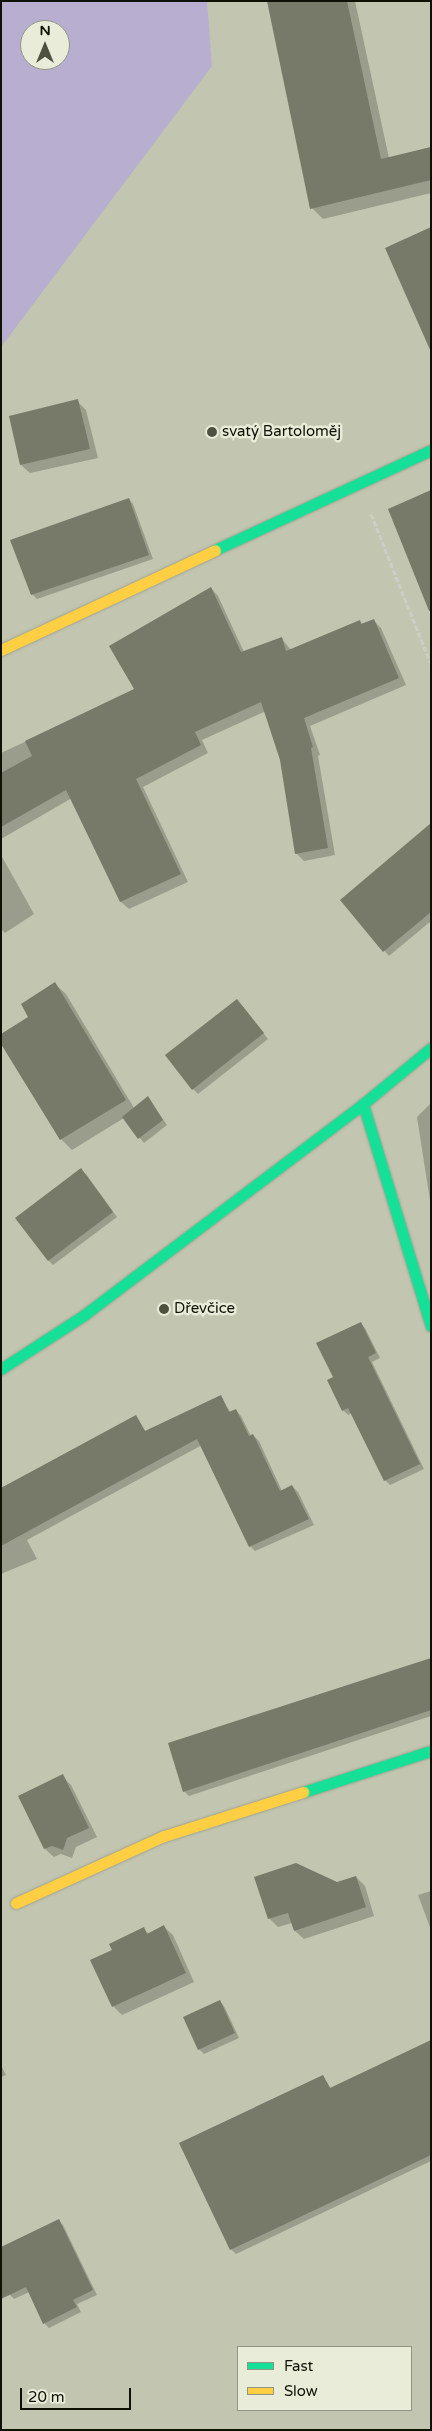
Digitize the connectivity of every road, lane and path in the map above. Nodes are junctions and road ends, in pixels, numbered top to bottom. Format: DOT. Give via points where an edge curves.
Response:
graph roads {
  1 [pos="431,450"];
  2 [pos="358,483"];
  3 [pos="1,650"];
  4 [pos="431,664"];
  5 [pos="431,1048"];
  6 [pos="363,1104"];
  7 [pos="431,1326"];
  8 [pos="1,1369"];
  9 [pos="431,1751"];
  10 [pos="16,1903"];
  1 -- 2 [label="street"];
  2 -- 3 [label="street"];
  2 -- 4 [label="path"];
  5 -- 6 [label="street"];
  6 -- 7 [label="street"];
  6 -- 8 [label="street" via="84,1315"];
  9 -- 10 [label="street" via="164,1836"];
}
